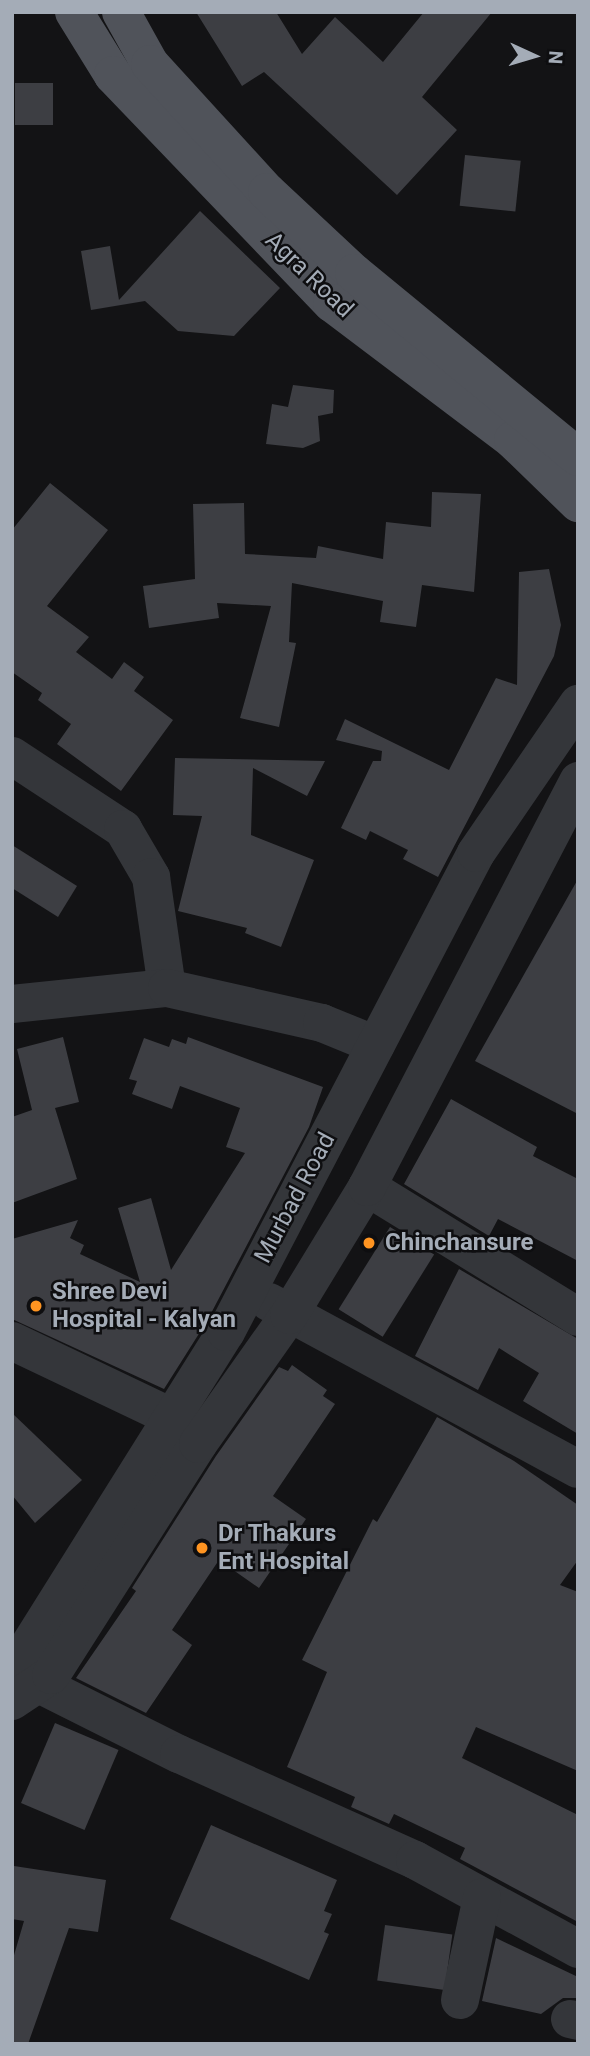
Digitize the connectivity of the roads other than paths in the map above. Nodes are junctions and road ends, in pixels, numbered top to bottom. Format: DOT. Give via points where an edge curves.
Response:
graph roads {
  1 [pos="74,12"];
  2 [pos="121,12"];
  3 [pos="578,457"];
  4 [pos="578,503"];
  5 [pos="578,704"];
  6 [pos="12,756"];
  7 [pos="578,782"];
  8 [pos="167,988"];
  9 [pos="12,1004"];
  10 [pos="376,1045"];
  11 [pos="367,1187"];
  12 [pos="247,1289"];
  13 [pos="289,1315"];
  14 [pos="578,1317"];
  15 [pos="12,1341"];
  16 [pos="169,1416"];
  17 [pos="578,1469"];
  18 [pos="20,1687"];
  19 [pos="482,1896"];
  20 [pos="578,1949"];
  21 [pos="460,2000"];
  1 -- 4 [label="main road, Agra Road" via="113,75 332,303 513,440"];
  2 -- 3 [label="main road, Agra Road" via="150,64 267,192 354,273"];
  5 -- 10 [label="street, Murbad Road" via="476,853"];
  6 -- 8 [label="street" via="124,829 151,877"];
  7 -- 11 [label="street"];
  8 -- 9 [label="street"];
  8 -- 10 [label="street" via="322,1023"];
  10 -- 12 [label="street, Murbad Road"];
  11 -- 13 [label="street"];
  11 -- 14 [label="street"];
  12 -- 13 [label="street"];
  12 -- 16 [label="street, Murbad Road" via="226,1332"];
  13 -- 17 [label="street"];
  13 -- 18 [label="street" via="198,1444 51,1675"];
  15 -- 16 [label="street"];
  16 -- 18 [label="street, Murbad Road" via="20,1660"];
  18 -- 19 [label="street" via="415,1860"];
  19 -- 20 [label="street"];
  19 -- 21 [label="street"];
}
